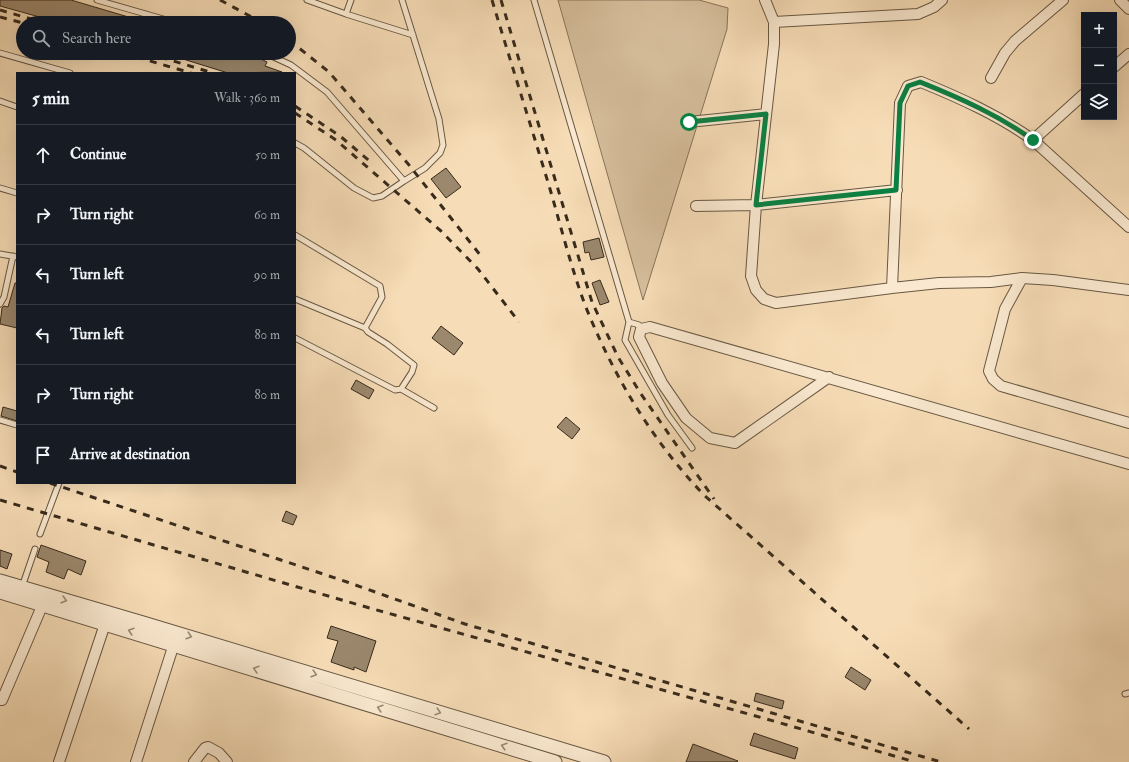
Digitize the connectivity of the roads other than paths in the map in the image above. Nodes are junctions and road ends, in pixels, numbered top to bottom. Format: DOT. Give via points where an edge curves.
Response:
graph roads {
  1 [pos="96,0"];
  2 [pos="307,0"];
  3 [pos="351,0"];
  4 [pos="402,0"];
  5 [pos="534,0"];
  6 [pos="765,0"];
  7 [pos="942,0"];
  8 [pos="1063,0"];
  9 [pos="1120,0"];
  10 [pos="1129,9"];
  11 [pos="346,14"];
  12 [pos="152,16"];
  13 [pos="774,22"];
  14 [pos="413,35"];
  15 [pos="0,53"];
  16 [pos="1129,54"];
  17 [pos="16,58"];
  18 [pos="24,60"];
  19 [pos="280,60"];
  20 [pos="1117,65"];
  21 [pos="66,72"];
  22 [pos="991,78"];
  23 [pos="1081,97"];
  24 [pos="0,102"];
  25 [pos="16,106"];
  26 [pos="766,114"];
  27 [pos="689,122"];
  28 [pos="1033,140"];
  29 [pos="296,144"];
  30 [pos="404,181"];
  31 [pos="0,188"];
  32 [pos="896,190"];
  33 [pos="16,193"];
  34 [pos="756,205"];
  35 [pos="696,206"];
  36 [pos="1129,226"];
  37 [pos="296,236"];
  38 [pos="0,254"];
  39 [pos="15,257"];
  40 [pos="1022,278"];
  41 [pos="892,288"];
  42 [pos="1129,290"];
  43 [pos="296,299"];
  44 [pos="0,304"];
  45 [pos="629,322"];
  46 [pos="365,328"];
  47 [pos="641,329"];
  48 [pos="296,339"];
  49 [pos="829,378"];
  50 [pos="401,388"];
  51 [pos="434,408"];
  52 [pos="0,420"];
  53 [pos="1129,423"];
  54 [pos="16,425"];
  55 [pos="692,448"];
  56 [pos="1129,464"];
  57 [pos="59,484"];
  58 [pos="40,534"];
  59 [pos="35,549"];
  60 [pos="0,582"];
  61 [pos="22,588"];
  62 [pos="0,592"];
  63 [pos="45,600"];
  64 [pos="105,624"];
  65 [pos="174,644"];
  66 [pos="1,702"];
  67 [pos="58,762"];
  68 [pos="136,762"];
  69 [pos="194,762"];
  70 [pos="227,762"];
  71 [pos="555,762"];
  72 [pos="604,762"];
  1 -- 12 [label="lane"];
  2 -- 11 [label="lane"];
  3 -- 11 [label="lane"];
  4 -- 14 [label="lane"];
  5 -- 45 [label="lane"];
  6 -- 13 [label="street"];
  7 -- 13 [label="street" via="927,12 918,14"];
  8 -- 22 [label="street" via="1015,41"];
  9 -- 10 [label="street"];
  11 -- 14 [label="lane"];
  13 -- 26 [label="street"];
  14 -- 30 [label="lane" via="439,119 443,145 440,153 425,168"];
  15 -- 17 [label="lane"];
  16 -- 20 [label="street"];
  18 -- 21 [label="lane"];
  19 -- 30 [label="lane" via="327,92"];
  23 -- 28 [label="street"];
  24 -- 25 [label="lane"];
  26 -- 27 [label="street"];
  26 -- 34 [label="street"];
  28 -- 32 [label="street" via="975,105 920,82 908,86 900,103"];
  28 -- 36 [label="street"];
  29 -- 30 [label="lane" via="354,188 373,198 382,196"];
  31 -- 33 [label="lane"];
  32 -- 34 [label="street"];
  32 -- 41 [label="street"];
  34 -- 35 [label="street"];
  34 -- 41 [label="street" via="751,276 756,290 764,299 776,303"];
  37 -- 46 [label="lane" via="380,286 382,297"];
  38 -- 39 [label="lane"];
  39 -- 44 [label="lane"];
  40 -- 41 [label="street"];
  40 -- 42 [label="street"];
  40 -- 53 [label="street" via="1001,322 989,371 992,379 1001,386"];
  43 -- 46 [label="lane"];
  45 -- 47 [label="lane" via="639,325"];
  45 -- 55 [label="lane" via="625,340 668,415"];
  46 -- 50 [label="lane" via="414,365"];
  47 -- 49 [label="street" via="650,327"];
  47 -- 49 [label="street" via="639,337 662,383 686,418 710,438 735,443"];
  48 -- 50 [label="lane" via="395,390"];
  49 -- 56 [label="street"];
  50 -- 51 [label="lane"];
  52 -- 54 [label="lane"];
  57 -- 58 [label="lane"];
  59 -- 61 [label="lane"];
  60 -- 61 [label="street"];
  61 -- 63 [label="street"];
  62 -- 63 [label="street"];
  63 -- 64 [label="street"];
  63 -- 66 [label="street"];
  63 -- 72 [label="street, one-way"];
  65 -- 64 [label="street, one-way"];
  64 -- 67 [label="street"];
  65 -- 68 [label="street"];
  71 -- 65 [label="street, one-way"];
  69 -- 70 [label="street" via="204,748 208,747 219,753"];
}
